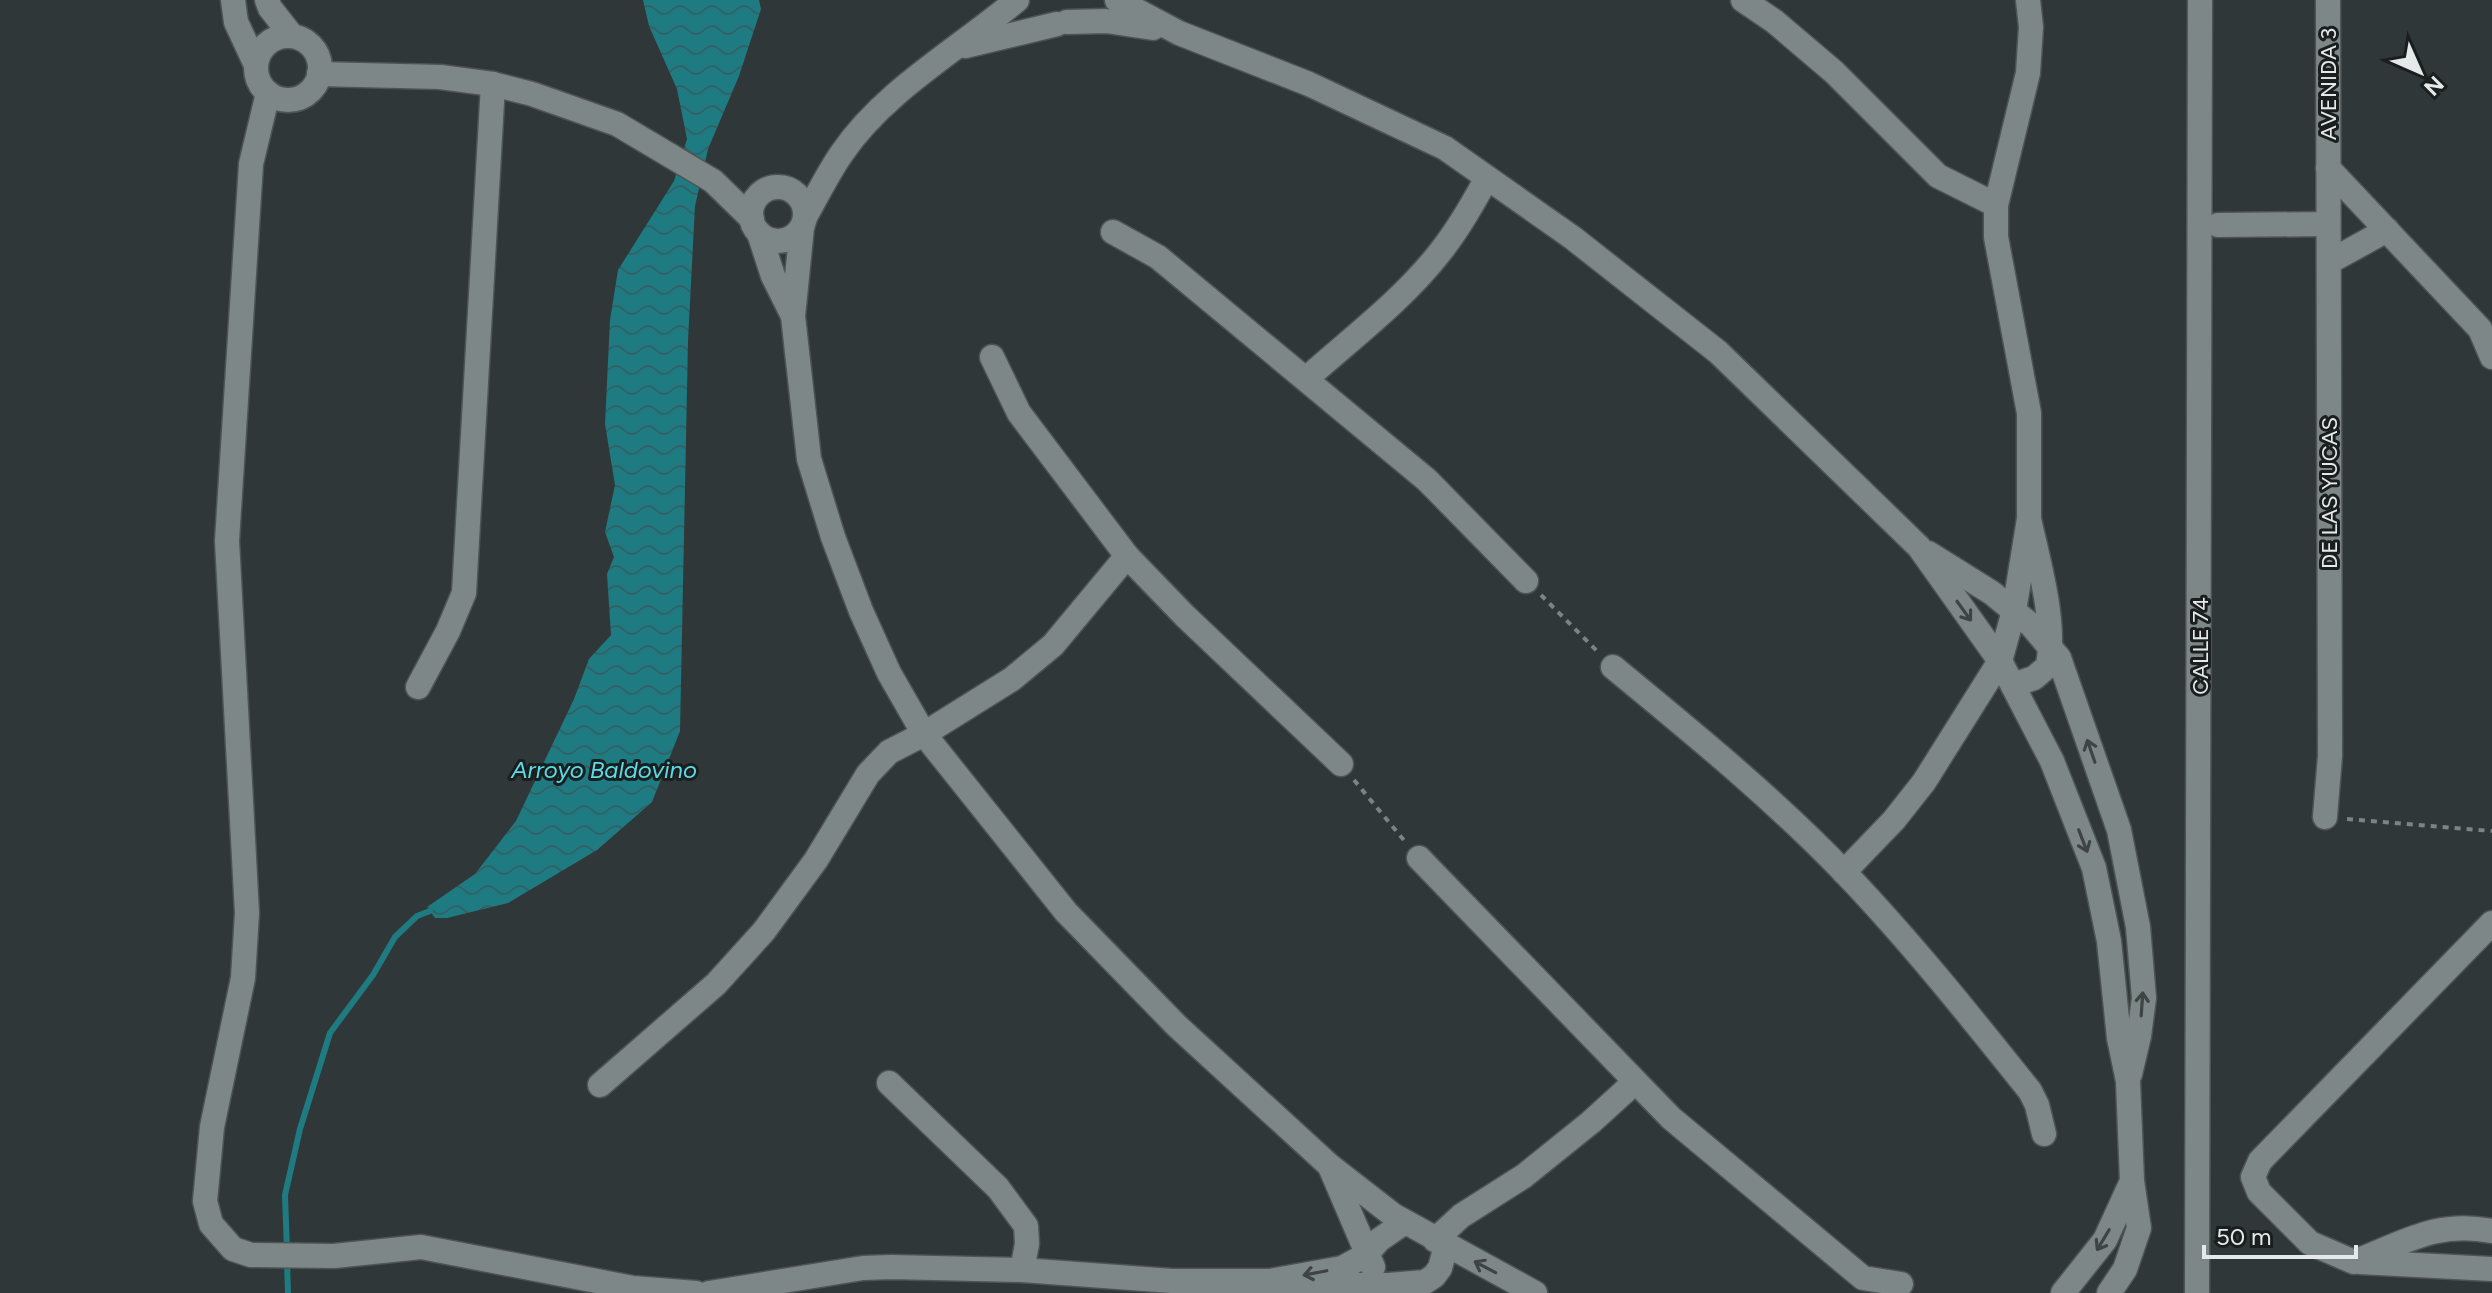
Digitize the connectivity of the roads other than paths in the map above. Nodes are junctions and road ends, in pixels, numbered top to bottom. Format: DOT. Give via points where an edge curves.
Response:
graph roads {
  1 [pos="233,0"];
  2 [pos="267,0"];
  3 [pos="1017,0"];
  4 [pos="1028,0"];
  5 [pos="1087,0"];
  6 [pos="1117,0"];
  7 [pos="1743,0"];
  8 [pos="2028,0"];
  9 [pos="2200,0"];
  10 [pos="2328,0"];
  11 [pos="1062,23"];
  12 [pos="1179,33"];
  13 [pos="292,36"];
  14 [pos="959,47"];
  15 [pos="256,65"];
  16 [pos="319,74"];
  17 [pos="493,84"];
  18 [pos="268,93"];
  19 [pos="842,153"];
  20 [pos="2328,168"];
  21 [pos="1487,178"];
  22 [pos="713,181"];
  23 [pos="778,188"];
  24 [pos="1996,205"];
  25 [pos="803,222"];
  26 [pos="2328,224"];
  27 [pos="2218,225"];
  28 [pos="755,226"];
  29 [pos="2387,230"];
  30 [pos="1113,232"];
  31 [pos="2329,262"];
  32 [pos="793,316"];
  33 [pos="992,357"];
  34 [pos="2492,357"];
  35 [pos="1306,379"];
  36 [pos="2029,519"];
  37 [pos="1919,547"];
  38 [pos="1127,556"];
  39 [pos="1526,581"];
  40 [pos="2014,611"];
  41 [pos="2051,649"];
  42 [pos="2000,661"];
  43 [pos="1613,667"];
  44 [pos="2013,685"];
  45 [pos="418,687"];
  46 [pos="924,734"];
  47 [pos="1341,764"];
  48 [pos="2325,817"];
  49 [pos="1419,858"];
  50 [pos="1844,872"];
  51 [pos="2492,923"];
  52 [pos="2128,1081"];
  53 [pos="1635,1082"];
  54 [pos="889,1083"];
  55 [pos="600,1085"];
  56 [pos="2044,1134"];
  57 [pos="1330,1166"];
  58 [pos="2132,1181"];
  59 [pos="1405,1222"];
  60 [pos="2492,1231"];
  61 [pos="1441,1243"];
  62 [pos="1366,1255"];
  63 [pos="2354,1262"];
  64 [pos="2492,1269"];
  65 [pos="1022,1270"];
  66 [pos="1270,1281"];
  67 [pos="1901,1284"];
  68 [pos="1389,1285"];
  69 [pos="2073,1290"];
  70 [pos="696,1293"];
  71 [pos="709,1293"];
  72 [pos="1436,1293"];
  73 [pos="1535,1293"];
  74 [pos="2109,1293"];
  75 [pos="2197,1293"];
  1 -- 15 [label="street" via="236,22"];
  2 -- 13 [label="street"];
  3 -- 14 [label="street"];
  4 -- 11 [label="street" via="1039,18"];
  5 -- 11 [label="street" via="1083,10"];
  6 -- 12 [label="street"];
  7 -- 24 [label="street" via="1834,72 1938,176"];
  8 -- 24 [label="street" via="2028,73"];
  9 -- 75 [label="street, CALLE 74"];
  10 -- 20 [label="street, AVENIDA 3"];
  11 -- 12 [label="street" via="1106,21"];
  11 -- 14 [label="street"];
  12 -- 21 [label="street" via="1309,84 1445,148"];
  13 -- 15 [label="street" via="264,46"];
  13 -- 16 [label="street" via="316,54"];
  14 -- 19 [label="street" via="871,119"];
  15 -- 18 [label="street"];
  16 -- 17 [label="street"];
  16 -- 18 [label="street" via="299,98"];
  17 -- 22 [label="street" via="617,124"];
  17 -- 45 [label="street" via="464,593"];
  18 -- 70 [label="street" via="251,164 227,541 246,885 243,978 212,1127 205,1201 211,1224 233,1249 251,1255 334,1256 421,1247 633,1288"];
  19 -- 23 [label="street"];
  19 -- 25 [label="street"];
  20 -- 26 [label="street, DE LAS YUCAS"];
  20 -- 29 [label="street"];
  21 -- 35 [label="street" via="1440,254"];
  21 -- 37 [label="street" via="1718,352"];
  22 -- 23 [label="street"];
  22 -- 28 [label="street"];
  23 -- 25 [label="street" via="802,201"];
  23 -- 28 [label="street" via="758,197 751,211"];
  24 -- 36 [label="street" via="1996,237 2029,413"];
  25 -- 28 [label="street" via="787,240 777,241"];
  25 -- 32 [label="street"];
  26 -- 27 [label="street"];
  26 -- 31 [label="street, DE LAS YUCAS"];
  28 -- 32 [label="street"];
  29 -- 31 [label="street"];
  29 -- 34 [label="street" via="2480,329"];
  30 -- 35 [label="street" via="1158,257"];
  31 -- 48 [label="street, DE LAS YUCAS" via="2330,756"];
  32 -- 46 [label="street" via="809,459 833,537 889,673"];
  33 -- 38 [label="street" via="1019,413"];
  35 -- 39 [label="street" via="1427,480"];
  36 -- 40 [label="street"];
  36 -- 41 [label="street"];
  37 -- 40 [label="street"];
  37 -- 42 [label="street, one-way"];
  38 -- 46 [label="street" via="1053,645 1012,679"];
  38 -- 47 [label="street"];
  40 -- 41 [label="street"];
  40 -- 42 [label="street"];
  41 -- 44 [label="street" via="2048,666"];
  52 -- 41 [label="street, one-way" via="2144,998 2138,927 2119,830 2059,658"];
  42 -- 44 [label="street"];
  42 -- 50 [label="street" via="1924,782"];
  43 -- 50 [label="street" via="1742,773"];
  44 -- 52 [label="street, one-way" via="2052,761 2094,868"];
  46 -- 55 [label="street" via="889,752 868,774 816,860 764,931 716,984"];
  46 -- 57 [label="street" via="1066,912 1177,1026"];
  49 -- 53 [label="street"];
  50 -- 56 [label="street" via="1940,977 2030,1091"];
  51 -- 63 [label="street" via="2260,1161 2253,1177 2259,1192 2310,1243"];
  52 -- 58 [label="street"];
  53 -- 61 [label="street" via="1524,1176 1461,1216"];
  53 -- 67 [label="street" via="1863,1278"];
  54 -- 65 [label="street" via="998,1188 1026,1226"];
  57 -- 59 [label="street"];
  57 -- 62 [label="street"];
  58 -- 69 [label="street, one-way" via="2105,1240"];
  58 -- 74 [label="street" via="2139,1228 2125,1269"];
  59 -- 61 [label="street"];
  59 -- 62 [label="street"];
  60 -- 63 [label="street" via="2453,1226 2429,1231"];
  61 -- 68 [label="street" via="1440,1268 1434,1276 1425,1282"];
  73 -- 61 [label="street, one-way"];
  62 -- 66 [label="street, one-way" via="1342,1268"];
  62 -- 68 [label="street"];
  63 -- 64 [label="street"];
  65 -- 66 [label="street" via="1172,1281"];
  65 -- 71 [label="street" via="863,1268"];
  66 -- 68 [label="street"];
  68 -- 72 [label="street"];
}
